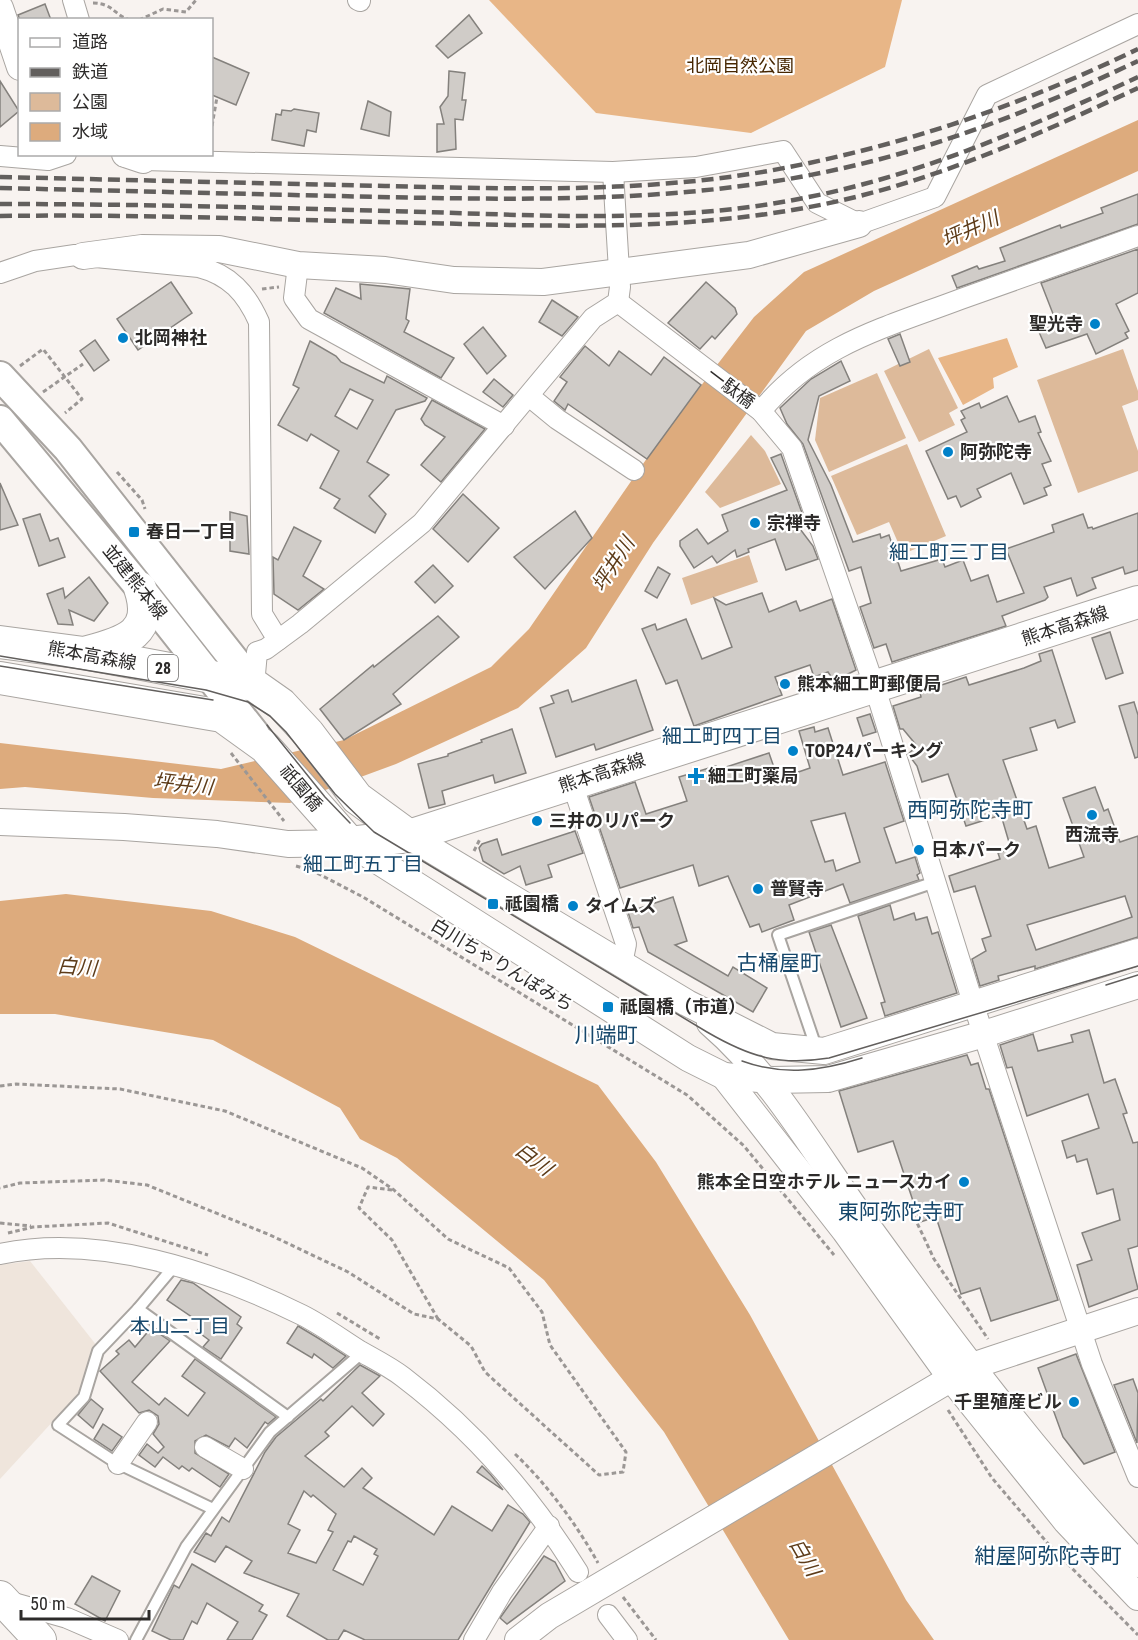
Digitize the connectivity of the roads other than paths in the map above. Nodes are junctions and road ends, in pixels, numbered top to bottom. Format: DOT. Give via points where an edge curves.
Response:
graph roads {
  1 [pos="73,0"];
  2 [pos="0,8"];
  3 [pos="78,18"];
  4 [pos="1138,24"];
  5 [pos="18,61"];
  6 [pos="0,156"];
  7 [pos="60,156"];
  8 [pos="137,156"];
  9 [pos="613,172"];
  10 [pos="859,224"];
  11 [pos="1138,236"];
  12 [pos="83,256"];
  13 [pos="619,271"];
  14 [pos="0,273"];
  15 [pos="297,275"];
  16 [pos="618,302"];
  17 [pos="8,372"];
  18 [pos="529,396"];
  19 [pos="761,411"];
  20 [pos="0,420"];
  21 [pos="504,426"];
  22 [pos="634,470"];
  23 [pos="140,588"];
  24 [pos="262,592"];
  25 [pos="1138,602"];
  26 [pos="300,624"];
  27 [pos="278,640"];
  28 [pos="0,642"];
  29 [pos="84,653"];
  30 [pos="0,678"];
  31 [pos="211,678"];
  32 [pos="254,685"];
  33 [pos="875,688"];
  34 [pos="308,733"];
  35 [pos="268,750"];
  36 [pos="572,783"];
  37 [pos="0,822"];
  38 [pos="341,834"];
  39 [pos="409,836"];
  40 [pos="935,882"];
  41 [pos="1138,952"];
  42 [pos="622,964"];
  43 [pos="1138,985"];
  44 [pos="687,1003"];
  45 [pos="973,1003"];
  46 [pos="984,1034"];
  47 [pos="818,1050"];
  48 [pos="724,1076"];
  49 [pos="762,1079"];
  50 [pos="828,1079"];
  51 [pos="799,1126"];
  52 [pos="0,1254"];
  53 [pos="176,1264"];
  54 [pos="138,1310"];
  55 [pos="1138,1311"];
  56 [pos="1080,1330"];
  57 [pos="363,1352"];
  58 [pos="961,1372"];
  59 [pos="288,1416"];
  60 [pos="147,1422"];
  61 [pos="205,1447"];
  62 [pos="118,1464"];
  63 [pos="243,1469"];
  64 [pos="1138,1477"];
  65 [pos="213,1509"];
  66 [pos="549,1526"];
  67 [pos="1138,1564"];
  68 [pos="578,1572"];
  69 [pos="1138,1597"];
  70 [pos="1,1598"];
  71 [pos="608,1615"];
  72 [pos="40,1640"];
  73 [pos="118,1640"];
  74 [pos="136,1640"];
  75 [pos="474,1640"];
  76 [pos="519,1640"];
  77 [pos="627,1640"];
  1 -- 3 [label="street"];
  2 -- 5 [label="street"];
  4 -- 10 [label="street" via="987,95 935,197"];
  6 -- 7 [label="street" via="48,160"];
  8 -- 9 [label="street"];
  9 -- 10 [label="street" via="696,167 783,151 817,204"];
  9 -- 13 [label="street"];
  10 -- 13 [label="street" via="749,255"];
  11 -- 19 [label="street" via="862,336 811,363 781,386"];
  12 -- 14 [label="street" via="35,261"];
  12 -- 15 [label="street" via="142,248 219,249"];
  12 -- 24 [label="street" via="215,271 242,291 259,322"];
  13 -- 15 [label="street" via="543,282 454,280 385,270"];
  13 -- 16 [label="street"];
  15 -- 21 [label="street" via="294,298 309,319"];
  16 -- 18 [label="street" via="593,318"];
  16 -- 19 [label="street, 一駄橋"];
  17 -- 32 [label="main road, 並建熊本線"];
  18 -- 21 [label="street"];
  18 -- 22 [label="street"];
  19 -- 33 [label="street, 一駄橋" via="792,448"];
  20 -- 23 [label="main road, 並建熊本線"];
  21 -- 26 [label="street" via="422,523"];
  23 -- 29 [label="main road" via="146,608 137,631 118,644"];
  23 -- 31 [label="main road, 並建熊本線"];
  24 -- 26 [label="street" via="271,612"];
  24 -- 27 [label="street" via="262,614"];
  25 -- 33 [label="main road, 熊本高森線"];
  26 -- 27 [label="street"];
  27 -- 32 [label="street" via="257,652"];
  28 -- 29 [label="main road, 熊本高森線 / 28"];
  29 -- 31 [label="main road, 熊本高森線 / 28"];
  30 -- 35 [label="main road, 熊本高森線 / 28" via="222,716"];
  31 -- 32 [label="main road, 熊本高森線 / 28"];
  31 -- 35 [label="main road, 並建熊本線"];
  32 -- 34 [label="main road, 熊本高森線 / 28" via="281,704"];
  33 -- 36 [label="main road, 熊本高森線"];
  33 -- 40 [label="street, 一駄橋"];
  34 -- 39 [label="main road, 祇園橋 / 28" via="357,798"];
  35 -- 38 [label="main road, 祇園橋 / 28"];
  36 -- 39 [label="main road, 熊本高森線"];
  36 -- 42 [label="street" via="626,944"];
  37 -- 38 [label="street" via="205,833 288,844"];
  38 -- 39 [label="main road, 熊本高森線"];
  38 -- 48 [label="street" via="688,1058"];
  39 -- 42 [label="street"];
  40 -- 45 [label="street, 一駄橋"];
  40 -- 47 [label="lane" via="778,935"];
  41 -- 45 [label="street"];
  42 -- 44 [label="street"];
  43 -- 46 [label="street"];
  44 -- 47 [label="street" via="772,1046"];
  44 -- 49 [label="street" via="719,1030"];
  45 -- 46 [label="street, 一駄橋"];
  45 -- 47 [label="street"];
  46 -- 50 [label="street"];
  46 -- 56 [label="street, 一駄橋"];
  48 -- 49 [label="street"];
  48 -- 58 [label="street"];
  49 -- 50 [label="street"];
  49 -- 51 [label="street"];
  50 -- 51 [label="street" via="801,1101"];
  51 -- 58 [label="street"];
  52 -- 53 [label="street" via="50,1247"];
  53 -- 54 [label="lane"];
  53 -- 57 [label="street" via="303,1315"];
  54 -- 59 [label="lane"];
  54 -- 62 [label="lane" via="98,1351 84,1397 58,1425"];
  55 -- 56 [label="street"];
  56 -- 58 [label="street"];
  56 -- 64 [label="street, 一駄橋"];
  57 -- 59 [label="lane"];
  57 -- 66 [label="street" via="402,1376 470,1437"];
  58 -- 67 [label="street"];
  58 -- 69 [label="street" via="1066,1521"];
  58 -- 76 [label="street" via="549,1616"];
  59 -- 63 [label="lane" via="270,1432"];
  60 -- 62 [label="street"];
  61 -- 63 [label="street"];
  62 -- 65 [label="lane"];
  63 -- 65 [label="lane"];
  65 -- 74 [label="lane" via="186,1547"];
  66 -- 68 [label="street"];
  66 -- 75 [label="street"];
  70 -- 72 [label="main road"];
  70 -- 73 [label="street" via="67,1618"];
  71 -- 77 [label="street"];
}
